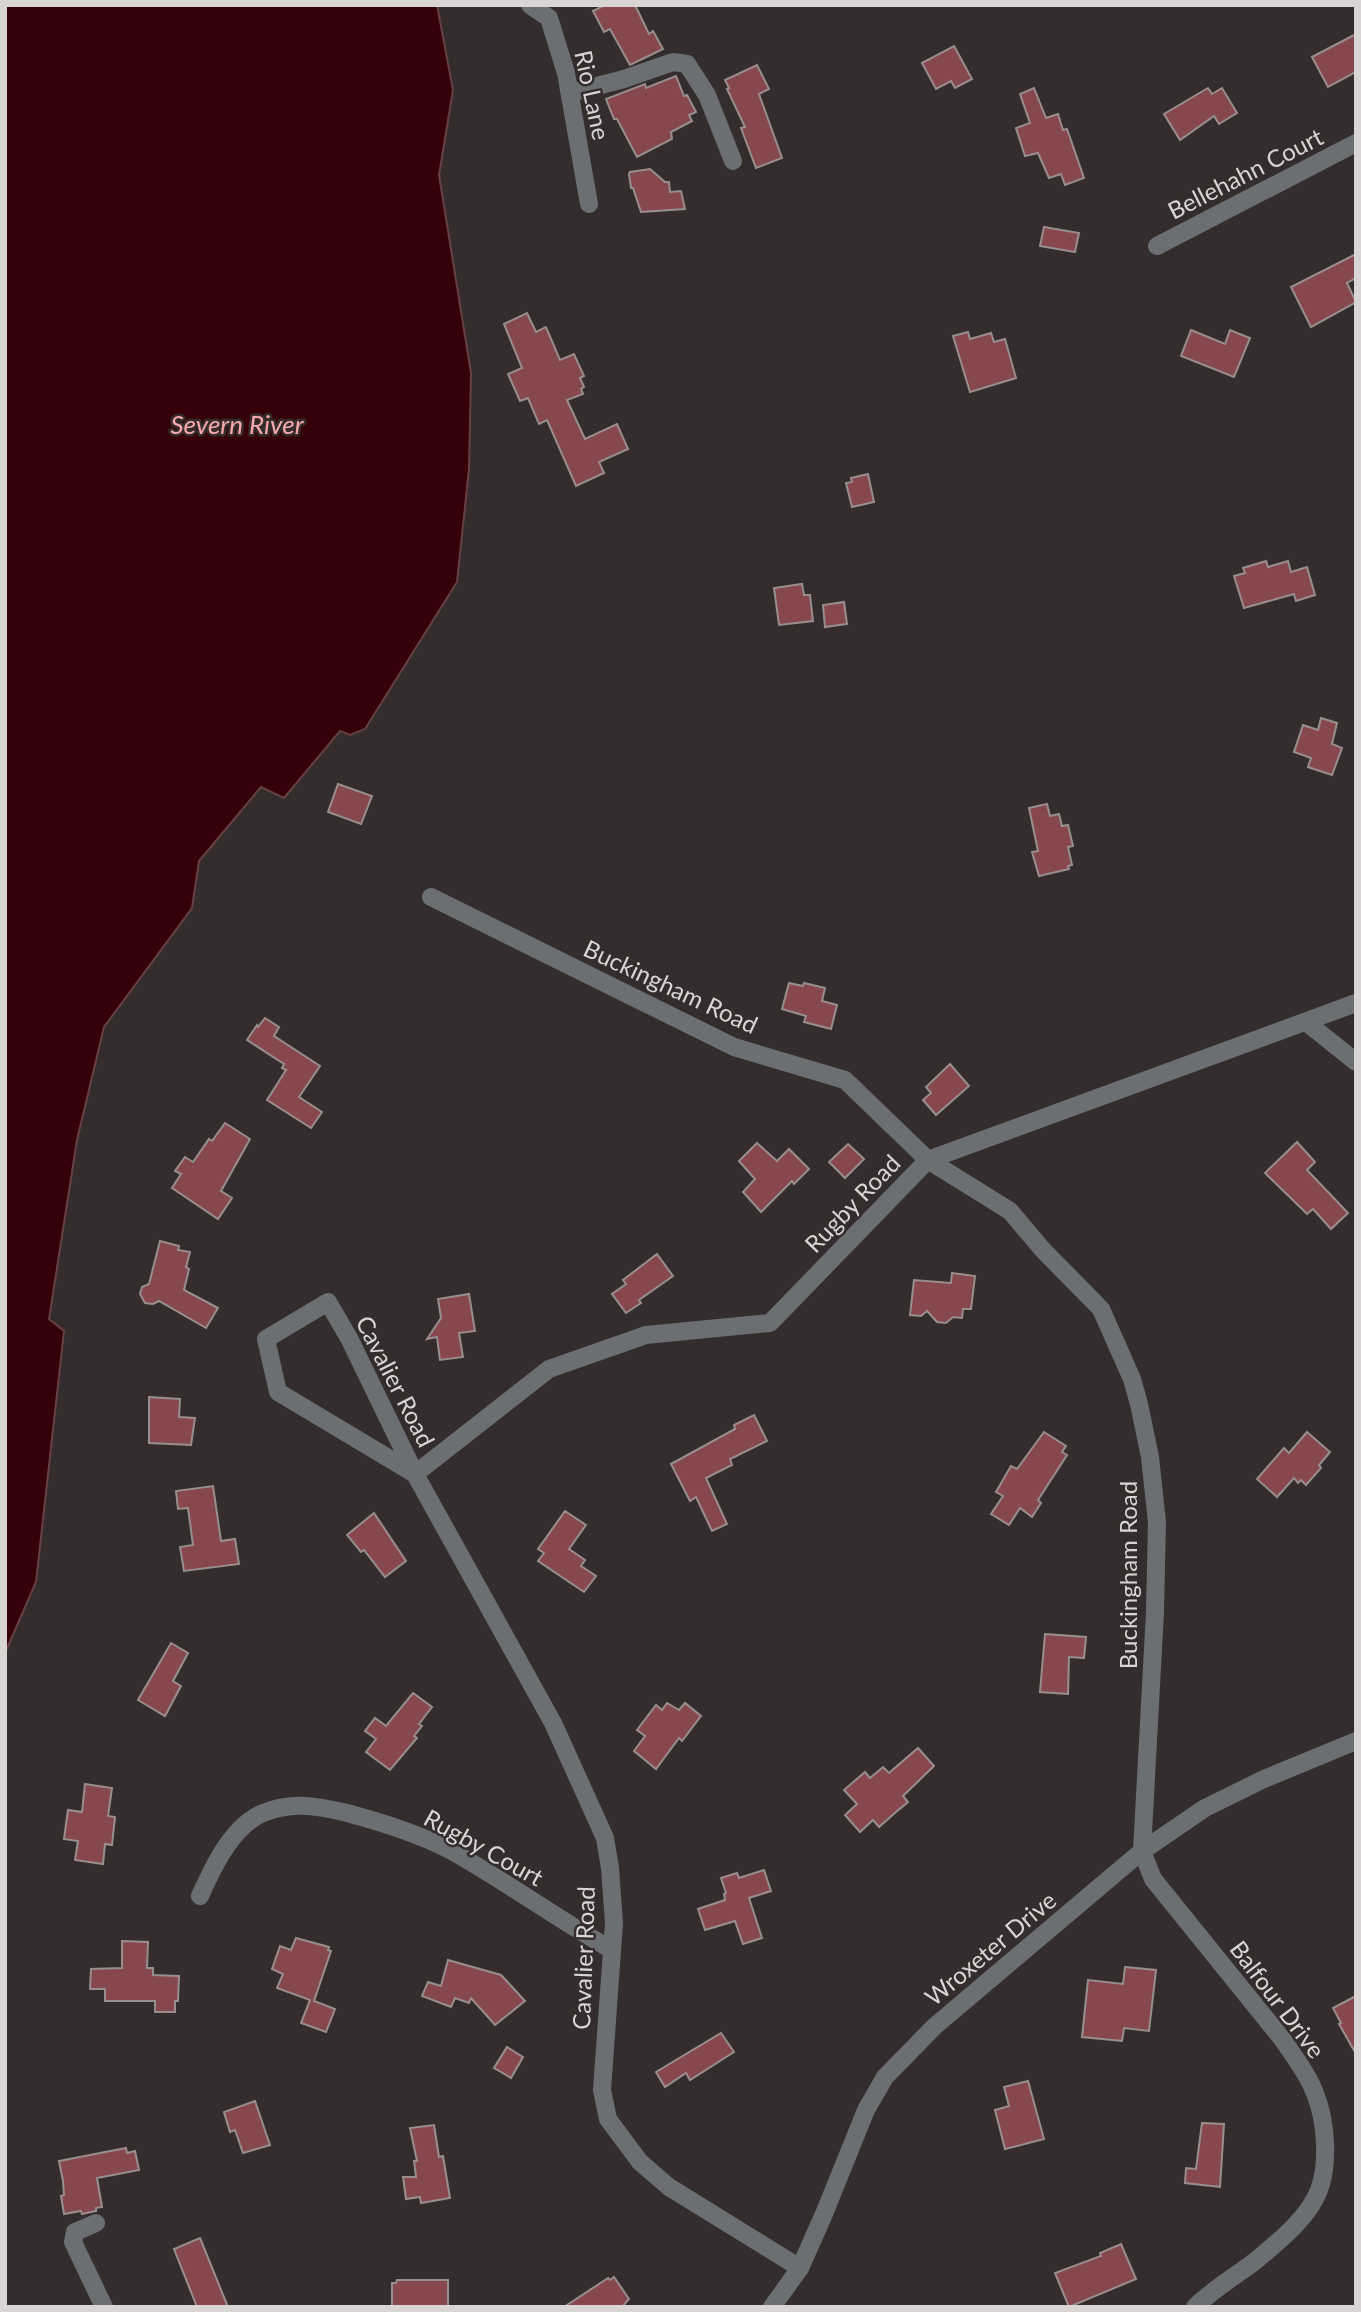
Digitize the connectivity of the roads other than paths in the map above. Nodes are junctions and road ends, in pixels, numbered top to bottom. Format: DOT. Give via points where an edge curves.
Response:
graph roads {
  1 [pos="530,5"];
  2 [pos="570,93"];
  3 [pos="1356,143"];
  4 [pos="733,161"];
  5 [pos="589,204"];
  6 [pos="1157,246"];
  7 [pos="431,897"];
  8 [pos="1356,1003"];
  9 [pos="1306,1022"];
  10 [pos="1356,1062"];
  11 [pos="928,1160"];
  12 [pos="397,1456"];
  13 [pos="415,1474"];
  14 [pos="1356,1741"];
  15 [pos="1142,1851"];
  16 [pos="200,1896"];
  17 [pos="612,1950"];
  18 [pos="96,2223"];
  19 [pos="800,2268"];
  20 [pos="104,2307"];
  21 [pos="772,2307"];
  22 [pos="1195,2307"];
  1 -- 2 [label="street, Rio Lane" via="549,18"];
  2 -- 4 [label="street" via="673,62 687,64 708,95"];
  2 -- 5 [label="street, Rio Lane"];
  3 -- 6 [label="street, Bellehahn Court"];
  7 -- 11 [label="street, Buckingham Road" via="734,1047 845,1080"];
  8 -- 9 [label="street, Rugby Road"];
  9 -- 10 [label="street"];
  9 -- 11 [label="street, Rugby Road"];
  11 -- 13 [label="street, Rugby Road" via="770,1322 646,1335 549,1369"];
  11 -- 15 [label="street, Buckingham Road" via="1010,1211 1101,1310 1132,1379 1146,1430 1157,1522"];
  12 -- 12 [label="street, Cavalier Road" via="278,1392 267,1339 328,1302 350,1340"];
  12 -- 13 [label="street, Cavalier Road"];
  13 -- 17 [label="street, Cavalier Road" via="552,1723 605,1839 614,1923"];
  14 -- 15 [label="street, Wroxeter Drive" via="1205,1808"];
  15 -- 19 [label="street, Wroxeter Drive" via="935,2026 885,2077 866,2110"];
  15 -- 22 [label="street, Balfour Drive" via="1153,1879 1302,2068 1317,2096 1323,2129 1326,2164 1318,2192 1303,2217"];
  16 -- 17 [label="street, Rugby Court" via="237,1833 261,1813 290,1804 320,1806 398,1828 446,1849"];
  17 -- 19 [label="street, Cavalier Road" via="602,2090 608,2119 640,2162 669,2187"];
  18 -- 20 [label="street" via="75,2232 73,2242"];
  19 -- 21 [label="street, Wroxeter Drive"];
}
